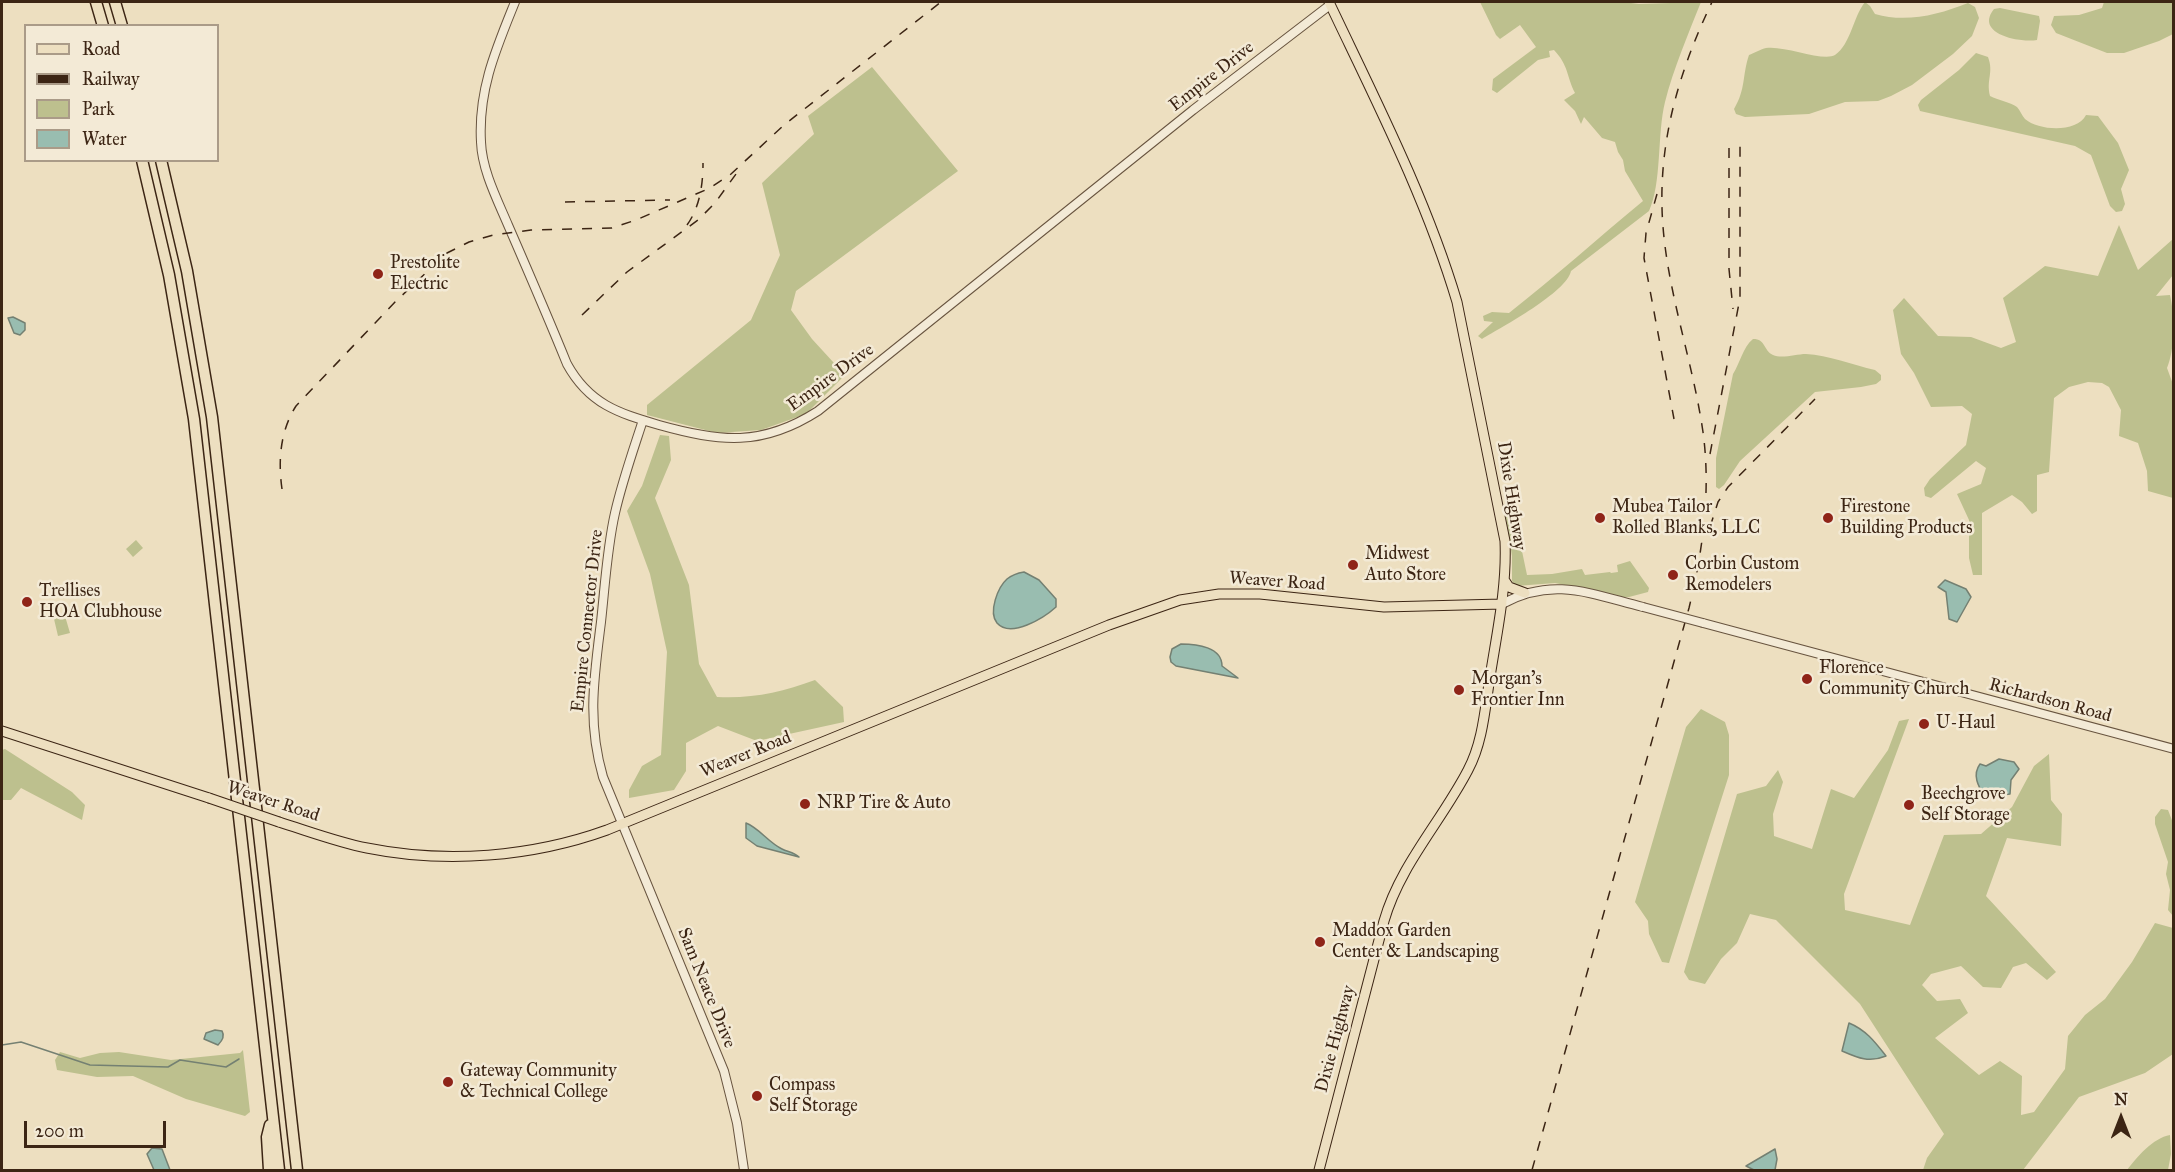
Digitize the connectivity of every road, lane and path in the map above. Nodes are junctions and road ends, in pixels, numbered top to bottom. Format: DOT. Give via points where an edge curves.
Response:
graph roads {
  1 [pos="96,2"];
  2 [pos="115,2"];
  3 [pos="515,2"];
  4 [pos="1329,3"];
  5 [pos="102,24"];
  6 [pos="121,24"];
  7 [pos="142,162"];
  8 [pos="161,162"];
  9 [pos="643,420"];
  10 [pos="1504,581"];
  11 [pos="1525,593"];
  12 [pos="1502,604"];
  13 [pos="1479,605"];
  14 [pos="1499,621"];
  15 [pos="2,731"];
  16 [pos="2174,749"];
  17 [pos="622,823"];
  18 [pos="284,1050"];
  19 [pos="272,1113"];
  20 [pos="269,1170"];
  21 [pos="279,1170"];
  22 [pos="297,1170"];
  23 [pos="304,1170"];
  24 [pos="744,1170"];
  25 [pos="1319,1170"];
  1 -- 5 [label="highway"];
  2 -- 6 [label="highway"];
  3 -- 9 [label="street, Empire Drive" via="490,63 482,100 480,144 491,185 573,376 586,392 607,407"];
  4 -- 9 [label="street, Empire Drive" via="809,416 780,430 736,439 709,438"];
  4 -- 10 [label="main road, Dixie Highway" via="1415,188 1452,284 1505,541"];
  7 -- 19 [label="highway" via="169,275 194,419"];
  8 -- 18 [label="highway" via="187,272 212,417"];
  9 -- 17 [label="street, Empire Connector Drive" via="612,529 592,695 597,755"];
  10 -- 11 [label="main road"];
  10 -- 12 [label="main road, Dixie Highway"];
  11 -- 12 [label="street, Richardson Road"];
  11 -- 16 [label="street, Richardson Road, bridge" via="1560,588 1643,607"];
  12 -- 13 [label="main road, Weaver Road"];
  12 -- 14 [label="main road, Dixie Highway"];
  13 -- 14 [label="main road"];
  13 -- 17 [label="main road, Weaver Road" via="1364,606 1241,593 1180,600"];
  14 -- 25 [label="main road, Dixie Highway" via="1476,752 1391,897"];
  15 -- 17 [label="main road, Weaver Road, bridge" via="367,848 469,856 563,844"];
  17 -- 24 [label="street, Sam Neace Drive" via="724,1071"];
  18 -- 22 [label="highway"];
  18 -- 23 [label="highway"];
  19 -- 20 [label="highway" via="267,1137"];
  19 -- 21 [label="highway"];
}
